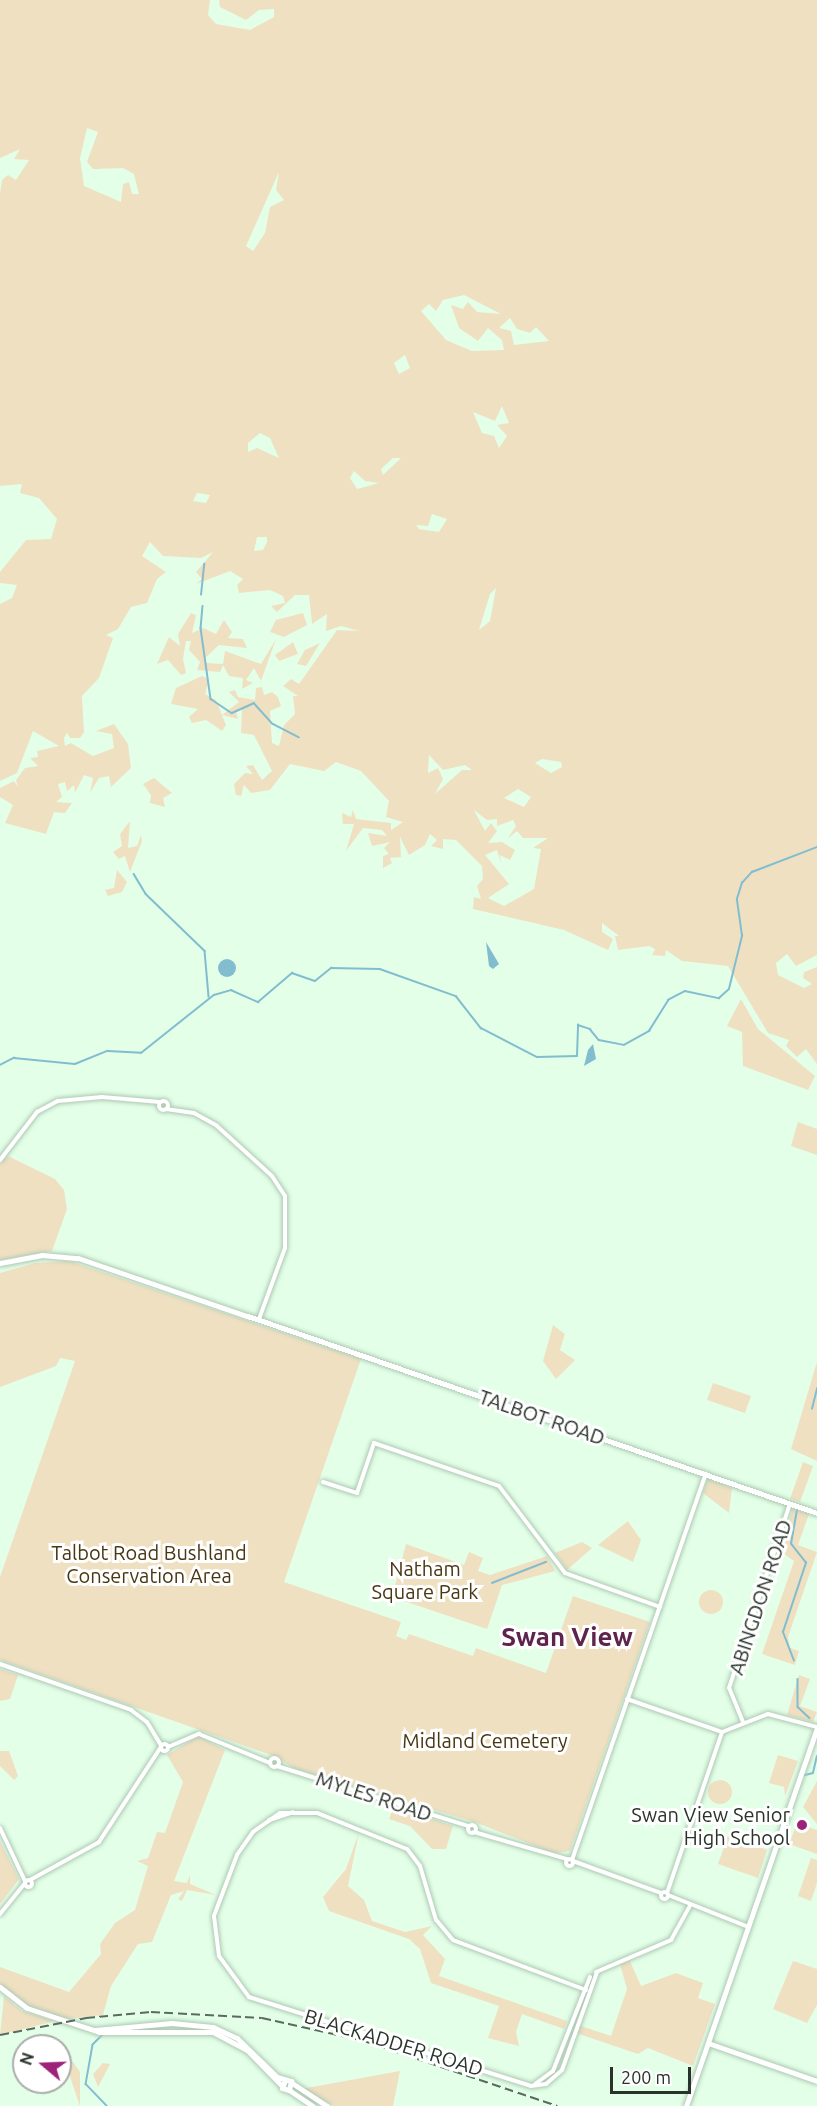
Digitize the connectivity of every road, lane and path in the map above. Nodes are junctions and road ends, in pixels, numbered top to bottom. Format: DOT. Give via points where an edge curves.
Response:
graph roads {
  1 [pos="168,1103"];
  2 [pos="159,1105"];
  3 [pos="176,1108"];
  4 [pos="166,1109"];
  5 [pos="0,1160"];
  6 [pos="0,1263"];
  7 [pos="258,1319"];
  8 [pos="706,1474"];
  9 [pos="322,1482"];
  10 [pos="790,1503"];
  11 [pos="817,1513"];
  12 [pos="660,1607"];
  13 [pos="0,1664"];
  14 [pos="627,1699"];
  15 [pos="744,1722"];
  16 [pos="817,1727"];
  17 [pos="722,1732"];
  18 [pos="164,1745"];
  19 [pos="271,1761"];
  20 [pos="278,1761"];
  21 [pos="276,1766"];
  22 [pos="284,1766"];
  23 [pos="0,1828"];
  24 [pos="570,1861"];
  25 [pos="28,1882"];
  26 [pos="665,1893"];
  27 [pos="690,1906"];
  28 [pos="0,1914"];
  29 [pos="747,1926"];
  30 [pos="584,1988"];
  31 [pos="2,1989"];
  32 [pos="575,2015"];
  33 [pos="138,2025"];
  34 [pos="158,2029"];
  35 [pos="93,2031"];
  36 [pos="563,2042"];
  37 [pos="708,2043"];
  38 [pos="570,2044"];
  39 [pos="285,2080"];
  40 [pos="817,2081"];
  41 [pos="292,2083"];
  42 [pos="529,2085"];
  43 [pos="282,2086"];
  44 [pos="289,2090"];
  45 [pos="314,2106"];
  46 [pos="327,2106"];
  47 [pos="686,2106"];
  1 -- 2 [label="street"];
  1 -- 3 [label="street"];
  1 -- 4 [label="street"];
  2 -- 4 [label="street"];
  2 -- 5 [label="street" via="102,1096 58,1101 37,1112"];
  3 -- 4 [label="street"];
  3 -- 7 [label="street" via="217,1126 272,1176 285,1196 285,1248"];
  6 -- 7 [label="main road, TALBOT ROAD" via="42,1255 78,1258"];
  7 -- 8 [label="main road, TALBOT ROAD"];
  8 -- 10 [label="main road, TALBOT ROAD"];
  8 -- 12 [label="street"];
  9 -- 12 [label="street" via="357,1493 374,1443 499,1486 565,1573"];
  10 -- 11 [label="main road, TALBOT ROAD"];
  10 -- 15 [label="street, ABINGDON ROAD" via="729,1688"];
  12 -- 14 [label="street"];
  13 -- 18 [label="street" via="131,1710"];
  14 -- 17 [label="street"];
  14 -- 24 [label="street"];
  15 -- 16 [label="street" via="772,1714"];
  15 -- 17 [label="street"];
  16 -- 29 [label="main road"];
  17 -- 26 [label="street"];
  18 -- 19 [label="street" via="199,1734"];
  18 -- 25 [label="street" via="139,1774 106,1835"];
  19 -- 20 [label="street, MYLES ROAD"];
  19 -- 21 [label="street"];
  20 -- 21 [label="street"];
  20 -- 22 [label="street, MYLES ROAD"];
  21 -- 22 [label="street, MYLES ROAD"];
  22 -- 24 [label="street, MYLES ROAD"];
  23 -- 25 [label="street"];
  24 -- 26 [label="street"];
  25 -- 28 [label="street"];
  26 -- 27 [label="street"];
  27 -- 29 [label="street"];
  27 -- 30 [label="street" via="671,1940 597,1972"];
  29 -- 37 [label="main road"];
  30 -- 32 [label="street"];
  30 -- 42 [label="street, BLACKADDER ROAD" via="453,1940 436,1920 420,1866 398,1843 324,1815 293,1812 269,1820 240,1848 214,1916 219,1956 240,1987 258,2000"];
  31 -- 35 [label="main road" via="27,2008"];
  32 -- 36 [label="street"];
  32 -- 38 [label="street"];
  33 -- 34 [label="main road"];
  33 -- 35 [label="main road"];
  33 -- 39 [label="main road" via="191,2024 225,2032"];
  34 -- 35 [label="main road"];
  34 -- 43 [label="main road" via="223,2036 249,2052"];
  36 -- 38 [label="street"];
  36 -- 42 [label="street" via="551,2075"];
  37 -- 40 [label="main road"];
  37 -- 47 [label="main road"];
  38 -- 42 [label="street" via="559,2074 546,2084"];
  39 -- 41 [label="main road"];
  39 -- 43 [label="main road"];
  41 -- 44 [label="main road"];
  41 -- 46 [label="main road"];
  43 -- 44 [label="main road"];
  44 -- 45 [label="main road"];
}
